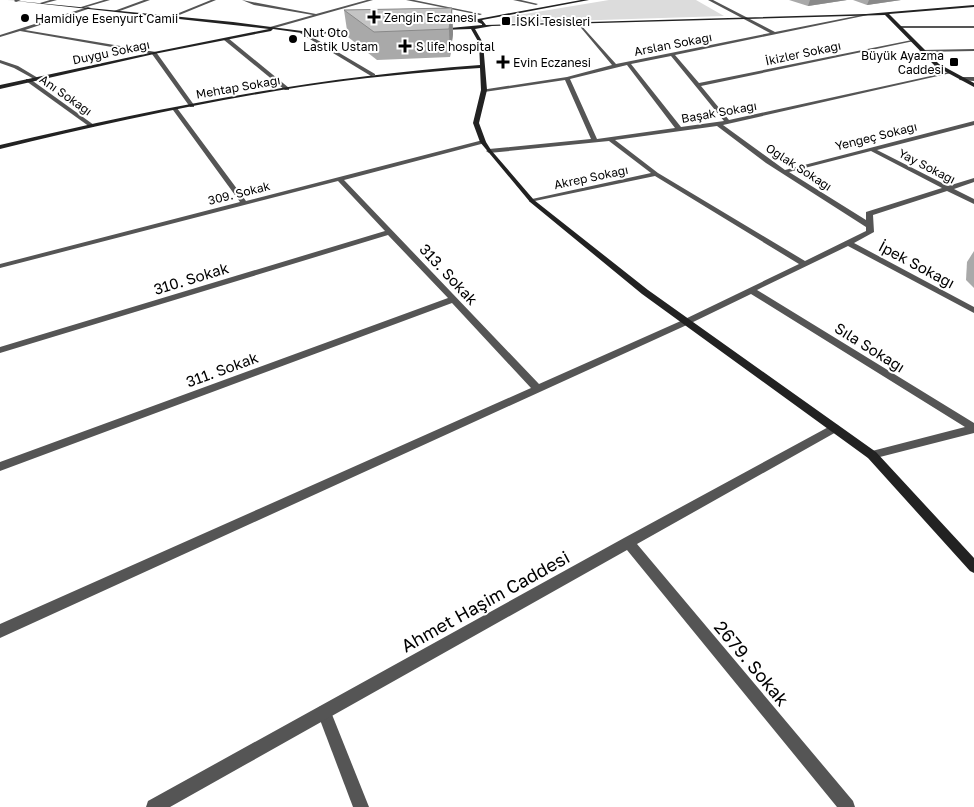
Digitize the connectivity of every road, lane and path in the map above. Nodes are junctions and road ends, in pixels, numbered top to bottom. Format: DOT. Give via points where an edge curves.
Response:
graph roads {
  1 [pos="9,0"];
  2 [pos="18,0"];
  3 [pos="55,0"];
  4 [pos="108,0"];
  5 [pos="148,0"];
  6 [pos="214,0"];
  7 [pos="244,0"];
  8 [pos="348,0"];
  9 [pos="371,0"];
  10 [pos="408,0"];
  11 [pos="514,0"];
  12 [pos="558,0"];
  13 [pos="586,0"];
  14 [pos="710,0"];
  15 [pos="42,4"];
  16 [pos="354,4"];
  17 [pos="536,4"];
  18 [pos="974,6"];
  19 [pos="82,8"];
  20 [pos="89,8"];
  21 [pos="337,8"];
  22 [pos="116,11"];
  23 [pos="356,12"];
  24 [pos="317,14"];
  25 [pos="480,14"];
  26 [pos="887,14"];
  27 [pos="866,15"];
  28 [pos="171,17"];
  29 [pos="455,18"];
  30 [pos="744,18"];
  31 [pos="432,22"];
  32 [pos="233,23"];
  33 [pos="475,24"];
  34 [pos="578,24"];
  35 [pos="484,26"];
  36 [pos="900,27"];
  37 [pos="974,27"];
  38 [pos="272,28"];
  39 [pos="438,29"];
  40 [pos="20,30"];
  41 [pos="302,32"];
  42 [pos="366,32"];
  43 [pos="775,34"];
  44 [pos="0,36"];
  45 [pos="226,39"];
  46 [pos="215,41"];
  47 [pos="912,41"];
  48 [pos="974,50"];
  49 [pos="921,51"];
  50 [pos="154,53"];
  51 [pos="672,54"];
  52 [pos="0,61"];
  53 [pos="628,63"];
  54 [pos="482,66"];
  55 [pos="615,66"];
  56 [pos="949,73"];
  57 [pos="372,75"];
  58 [pos="36,78"];
  59 [pos="567,78"];
  60 [pos="961,79"];
  61 [pos="974,79"];
  62 [pos="28,80"];
  63 [pos="697,85"];
  64 [pos="974,85"];
  65 [pos="0,87"];
  66 [pos="287,89"];
  67 [pos="484,90"];
  68 [pos="192,106"];
  69 [pos="175,109"];
  70 [pos="728,122"];
  71 [pos="974,123"];
  72 [pos="718,124"];
  73 [pos="92,126"];
  74 [pos="679,129"];
  75 [pos="594,139"];
  76 [pos="610,139"];
  77 [pos="483,142"];
  78 [pos="0,147"];
  79 [pos="871,149"];
  80 [pos="489,151"];
  81 [pos="783,172"];
  82 [pos="656,174"];
  83 [pos="340,178"];
  84 [pos="974,180"];
  85 [pos="947,189"];
  86 [pos="532,201"];
  87 [pos="974,202"];
  88 [pos="244,203"];
  89 [pos="870,226"];
  90 [pos="390,232"];
  91 [pos="848,243"];
  92 [pos="805,264"];
  93 [pos="0,266"];
  94 [pos="751,290"];
  95 [pos="454,299"];
  96 [pos="974,310"];
  97 [pos="686,322"];
  98 [pos="0,350"];
  99 [pos="538,389"];
  100 [pos="834,428"];
  101 [pos="974,429"];
  102 [pos="872,455"];
  103 [pos="0,468"];
  104 [pos="628,542"];
  105 [pos="974,567"];
  106 [pos="0,631"];
  107 [pos="324,712"];
  108 [pos="154,807"];
  109 [pos="361,807"];
  110 [pos="847,807"];
  1 -- 2 [label="main road"];
  2 -- 15 [label="main road"];
  3 -- 15 [label="street"];
  4 -- 19 [label="street"];
  5 -- 22 [label="street"];
  6 -- 28 [label="street"];
  7 -- 24 [label="street"];
  8 -- 16 [label="street"];
  9 -- 16 [label="street"];
  10 -- 25 [label="street"];
  11 -- 17 [label="street"];
  12 -- 17 [label="main road"];
  13 -- 33 [label="main road"];
  14 -- 30 [label="street"];
  15 -- 19 [label="main road"];
  16 -- 21 [label="street"];
  17 -- 25 [label="main road"];
  18 -- 26 [label="main road"];
  19 -- 20 [label="main road"];
  20 -- 22 [label="main road"];
  20 -- 40 [label="street"];
  21 -- 23 [label="street"];
  21 -- 24 [label="street"];
  22 -- 28 [label="main road"];
  24 -- 38 [label="street"];
  25 -- 29 [label="main road"];
  26 -- 27 [label="main road"];
  26 -- 36 [label="main road"];
  27 -- 30 [label="main road"];
  27 -- 43 [label="street, Arslan Sokağı"];
  28 -- 32 [label="main road"];
  29 -- 31 [label="main road"];
  29 -- 33 [label="main road"];
  30 -- 34 [label="main road"];
  30 -- 43 [label="street"];
  32 -- 38 [label="main road"];
  32 -- 46 [label="main road" via="235,31"];
  33 -- 35 [label="main road"];
  33 -- 35 [label="main road" via="484,23"];
  33 -- 39 [label="main road"];
  33 -- 54 [label="main road" via="481,43"];
  34 -- 35 [label="main road"];
  34 -- 55 [label="street"];
  36 -- 37 [label="street"];
  36 -- 47 [label="main road"];
  38 -- 41 [label="main road"];
  38 -- 45 [label="main road"];
  40 -- 44 [label="street"];
  40 -- 50 [label="street"];
  41 -- 42 [label="main road"];
  41 -- 45 [label="main road"];
  41 -- 57 [label="street"];
  43 -- 51 [label="street, Arslan Sokağı"];
  45 -- 46 [label="main road, Duygu Sokağı"];
  45 -- 66 [label="street"];
  46 -- 50 [label="main road, Duygu Sokağı"];
  47 -- 49 [label="main road"];
  47 -- 63 [label="street, İkizler Sokağı"];
  48 -- 49 [label="street"];
  49 -- 56 [label="main road"];
  50 -- 58 [label="main road, Duygu Sokağı"];
  50 -- 68 [label="street"];
  51 -- 53 [label="street, Arslan Sokağı"];
  51 -- 63 [label="street"];
  52 -- 58 [label="street"];
  53 -- 55 [label="street, Arslan Sokağı"];
  53 -- 74 [label="street"];
  54 -- 57 [label="main road, Mehtap Sokağı"];
  54 -- 67 [label="main road"];
  55 -- 59 [label="street, Arslan Sokağı"];
  56 -- 60 [label="main road"];
  56 -- 70 [label="street, Başak Sokağı"];
  57 -- 66 [label="main road, Mehtap Sokağı"];
  58 -- 62 [label="main road, Duygu Sokağı"];
  59 -- 67 [label="street, Arslan Sokağı"];
  59 -- 75 [label="street"];
  60 -- 61 [label="street"];
  60 -- 64 [label="main road"];
  62 -- 65 [label="main road, Duygu Sokağı"];
  62 -- 73 [label="street, Anı Sokağı"];
  63 -- 70 [label="street"];
  66 -- 68 [label="main road, Mehtap Sokağı"];
  67 -- 77 [label="main road" via="476,123"];
  68 -- 69 [label="main road, Mehtap Sokağı"];
  69 -- 73 [label="main road, Mehtap Sokağı"];
  69 -- 88 [label="street"];
  70 -- 72 [label="street, Başak Sokağı"];
  71 -- 79 [label="street, Yengeç Sokağı"];
  72 -- 74 [label="street, Başak Sokağı"];
  72 -- 81 [label="street, Oğlak Sokağı"];
  73 -- 78 [label="main road, Mehtap Sokağı"];
  74 -- 76 [label="street, Başak Sokağı"];
  75 -- 76 [label="street, Başak Sokağı"];
  75 -- 80 [label="street, Başak Sokağı"];
  76 -- 82 [label="street"];
  77 -- 80 [label="main road"];
  77 -- 83 [label="street, 309. Sokak"];
  79 -- 81 [label="street, Yengeç Sokağı"];
  79 -- 85 [label="street, Yay Sokağı"];
  80 -- 86 [label="main road"];
  81 -- 89 [label="street, Oğlak Sokağı"];
  82 -- 86 [label="street, Akrep Sokağı"];
  82 -- 92 [label="street"];
  83 -- 88 [label="street, 309. Sokak"];
  83 -- 90 [label="street, 313. Sokak"];
  84 -- 85 [label="street"];
  85 -- 87 [label="street, Yay Sokağı"];
  85 -- 89 [label="street" via="869,214"];
  86 -- 97 [label="main road"];
  88 -- 93 [label="street, 309. Sokak"];
  89 -- 91 [label="street" via="870,232"];
  90 -- 95 [label="street, 313. Sokak"];
  90 -- 98 [label="street, 310. Sokak"];
  91 -- 92 [label="street"];
  91 -- 96 [label="street, İpek Sokağı"];
  92 -- 94 [label="street"];
  94 -- 97 [label="street"];
  94 -- 101 [label="street, Sıla Sokağı"];
  95 -- 99 [label="street, 313. Sokak"];
  95 -- 103 [label="street, 311. Sokak"];
  97 -- 99 [label="street"];
  97 -- 100 [label="main road"];
  99 -- 106 [label="street"];
  100 -- 102 [label="main road"];
  100 -- 104 [label="street, Ahmet Haşim Caddesi"];
  101 -- 102 [label="street"];
  102 -- 105 [label="main road"];
  104 -- 107 [label="street, Ahmet Haşim Caddesi"];
  104 -- 110 [label="street, 2679. Sokak"];
  107 -- 108 [label="street, Ahmet Haşim Caddesi"];
  107 -- 109 [label="street"];
}
